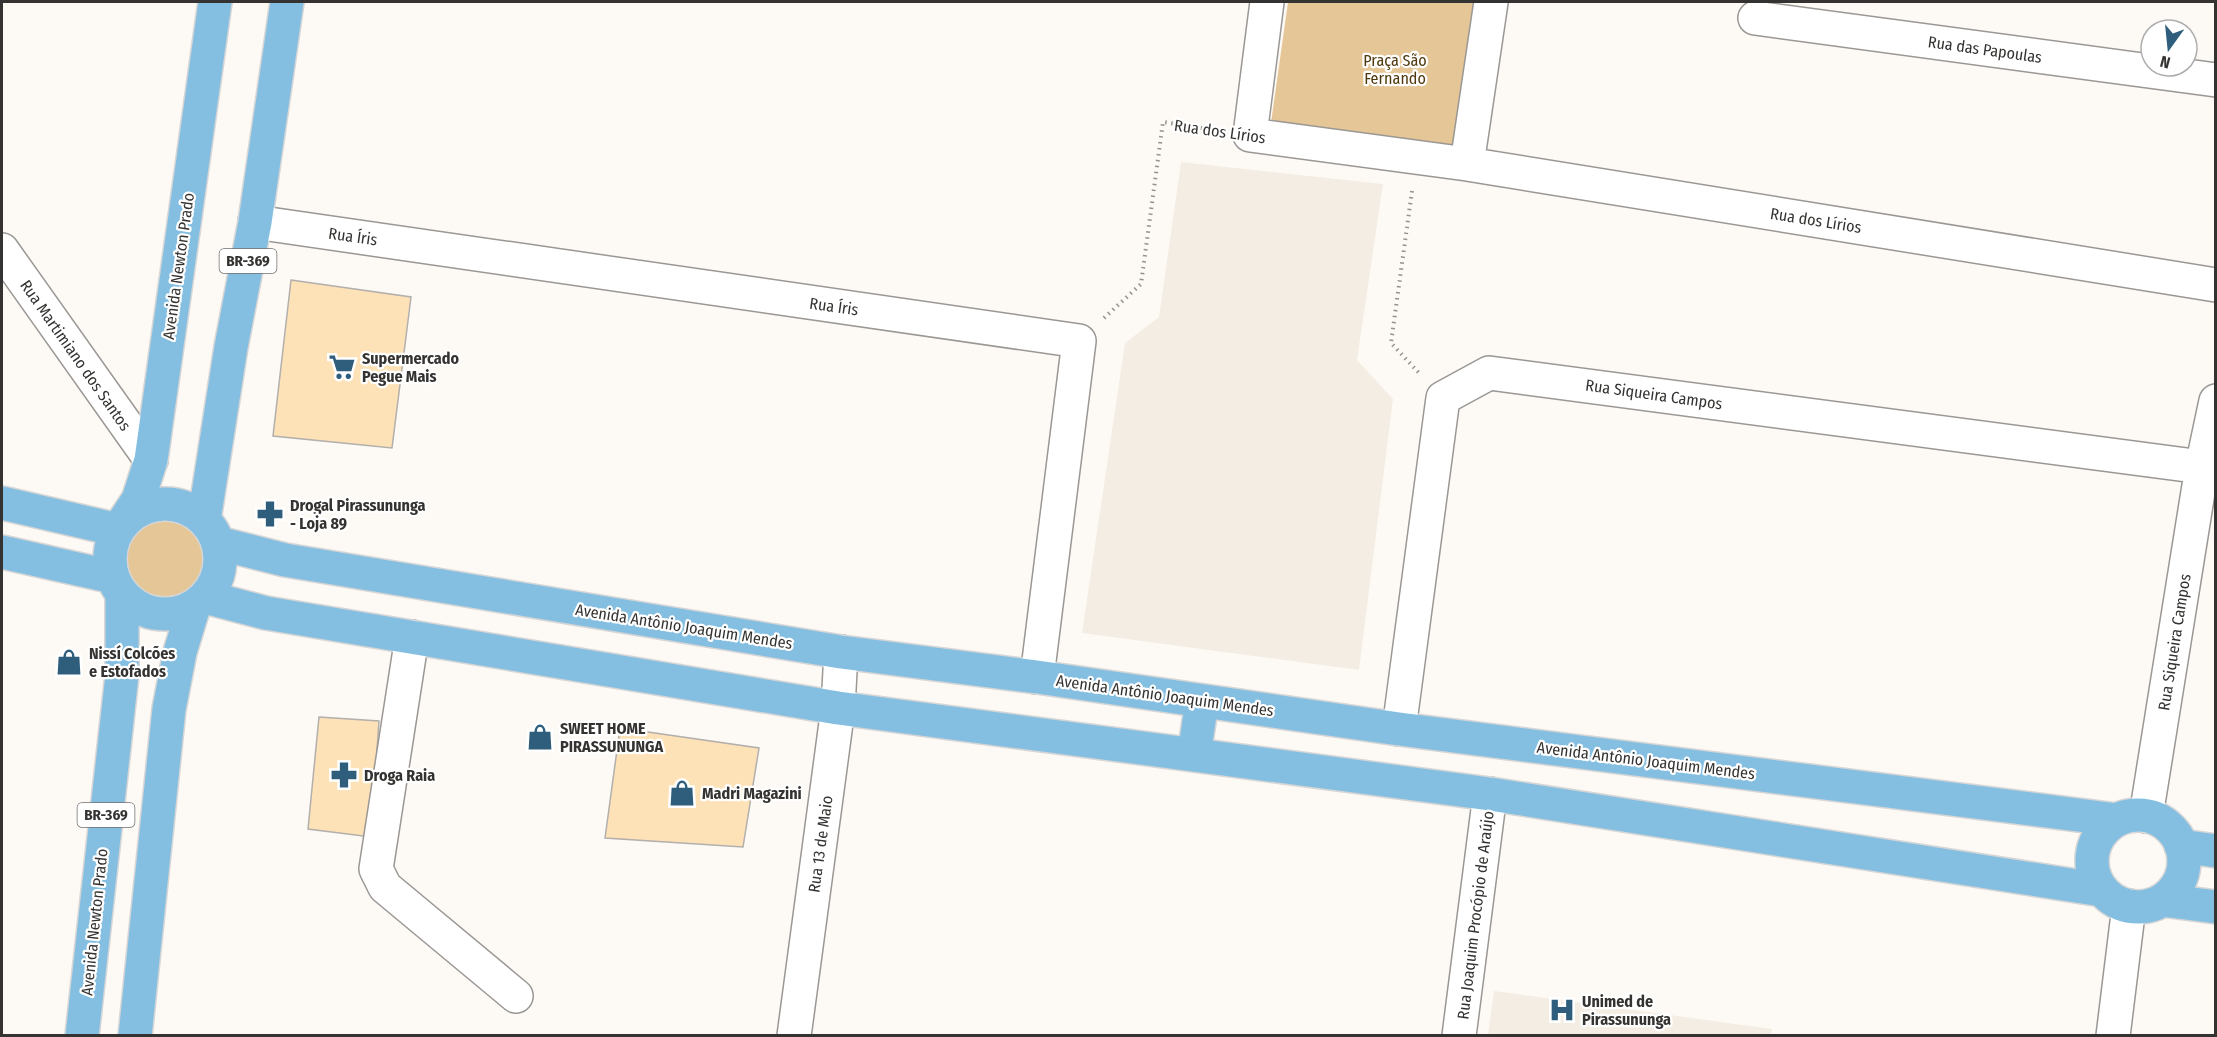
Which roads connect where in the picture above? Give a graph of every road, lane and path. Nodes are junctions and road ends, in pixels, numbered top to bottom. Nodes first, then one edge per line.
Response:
1 (215, 2) edge
2 (287, 2) edge
3 (1267, 2) edge
4 (1491, 2) edge
5 (1755, 18) dead end
6 (2216, 80) edge
7 (1250, 135) junction
8 (1416, 157) junction
9 (1467, 164) junction
10 (255, 222) junction
11 (2, 250) edge
12 (2216, 285) edge
13 (1079, 341) junction
14 (1443, 398) junction
15 (2216, 401) edge
16 (151, 460) junction
17 (2202, 467) junction
18 (2, 503) edge
19 (120, 527) junction
20 (211, 531) junction
21 (2, 552) edge
22 (117, 586) junction
23 (199, 602) junction
24 (412, 637) junction
25 (842, 652) junction
26 (1036, 677) junction
27 (1202, 701) junction
28 (838, 708) junction
29 (1399, 729) junction
30 (1194, 754) junction
31 (1490, 794) junction
32 (2131, 818) junction
33 (2181, 846) junction
34 (2216, 850) edge
35 (2102, 890) junction
36 (2162, 900) junction
37 (2129, 906) junction
38 (2216, 907) edge
39 (516, 996) dead end
40 (82, 1035) edge
41 (135, 1035) edge
42 (794, 1035) edge
43 (1459, 1035) edge
44 (2113, 1035) edge

1 - 16 main road, Avenida Newton Prado
2 - 10 main road, BR-369
3 - 7 street
4 - 9 street
5 - 6 street, Rua das Papoulas
7 - 8 street, Rua dos Lírios
7 - 13 path, Rua dos Lírios
8 - 9 street, Rua dos Lírios
8 - 14 path
9 - 12 street, Rua dos Lírios
10 - 13 street, Rua Íris
10 - 20 main road, BR-369
11 - 16 street, Rua Martimiano dos Santos
13 - 26 street
14 - 17 street, Rua Siqueira Campos
14 - 29 street
15 - 17 street, Rua Siqueira Campos
16 - 19 main road, Avenida Newton Prado / BR-369
17 - 32 street, Rua Siqueira Campos
18 - 19 main road
19 - 20 main road
19 - 22 main road, BR-369
20 - 23 main road, BR-369
20 - 25 main road, Avenida Antônio Joaquim Mendes
21 - 22 main road
22 - 23 main road
22 - 40 main road, Avenida Newton Prado / BR-369
23 - 24 main road
23 - 41 main road, BR-369
24 - 28 main road
24 - 39 street
25 - 26 main road, Avenida Antônio Joaquim Mendes
25 - 28 street, Rua 13 de Maio
26 - 27 main road, Avenida Antônio Joaquim Mendes
27 - 29 main road, Avenida Antônio Joaquim Mendes
27 - 30 main road
28 - 30 main road
28 - 42 street, Rua 13 de Maio
29 - 32 main road, Avenida Antônio Joaquim Mendes
30 - 31 main road
31 - 35 main road
31 - 43 street, Rua Joaquim Procópio de Araújo
32 - 33 main road
32 - 35 main road
33 - 34 main road
33 - 36 main road
35 - 37 main road
36 - 37 main road
36 - 38 main road
37 - 44 street

